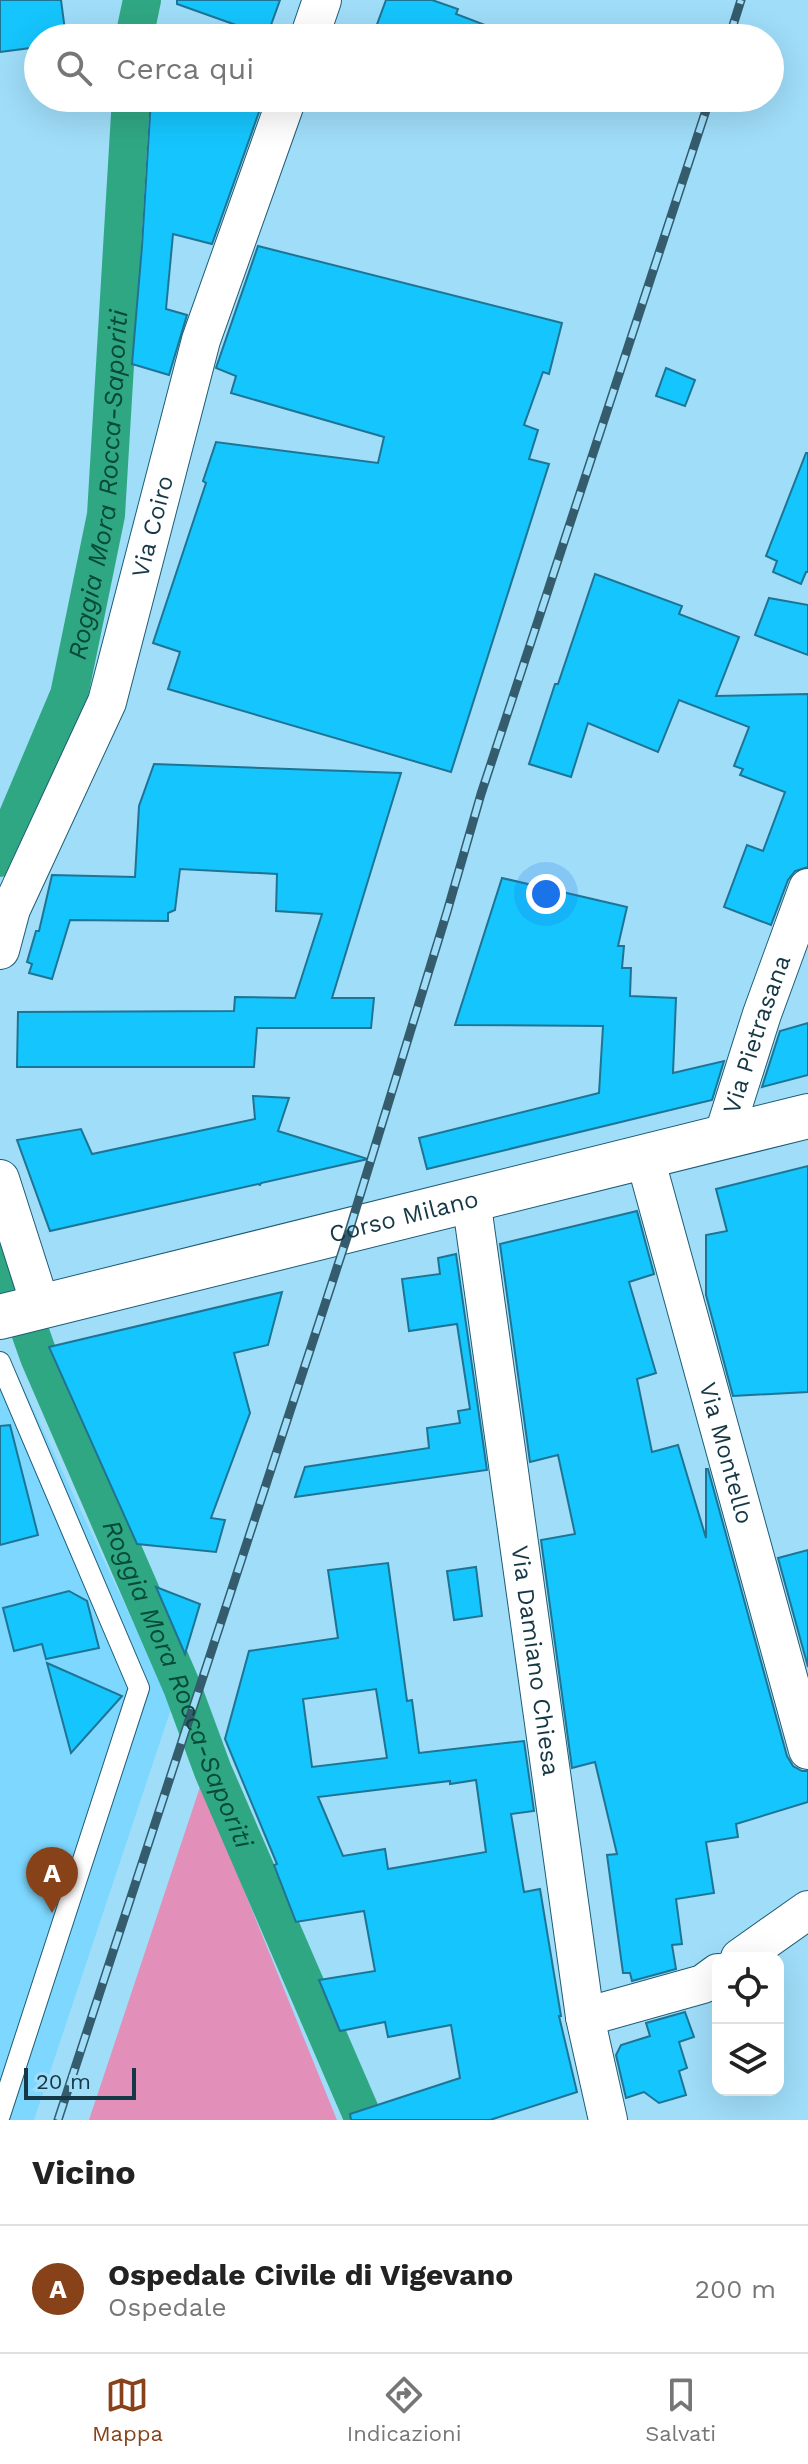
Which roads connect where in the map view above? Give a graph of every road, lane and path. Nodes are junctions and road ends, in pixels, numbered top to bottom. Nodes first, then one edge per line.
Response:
1 (322, 0) edge
2 (314, 24) edge
3 (282, 112) edge
4 (808, 888) edge
5 (0, 950) edge
6 (808, 1116) edge
7 (723, 1137) junction
8 (645, 1158) junction
9 (0, 1179) edge
10 (471, 1199) junction
11 (26, 1310) edge
12 (0, 1362) edge
13 (808, 1750) edge
14 (808, 1910) edge
15 (748, 1952) edge
16 (712, 1977) edge
17 (585, 2017) junction
18 (0, 2115) edge
19 (608, 2120) edge

1 - 2 street
3 - 5 street, Via Coiro
4 - 7 street, Via Pietrasana
6 - 7 street, Corso Milano
7 - 8 street, Corso Milano
8 - 10 street, Corso Milano
8 - 13 street, Via Montello
9 - 11 street
10 - 11 street, Corso Milano
10 - 17 street, Via Damiano Chiesa
12 - 18 lane
14 - 15 street
16 - 17 street
17 - 19 street, Via Damiano Chiesa

